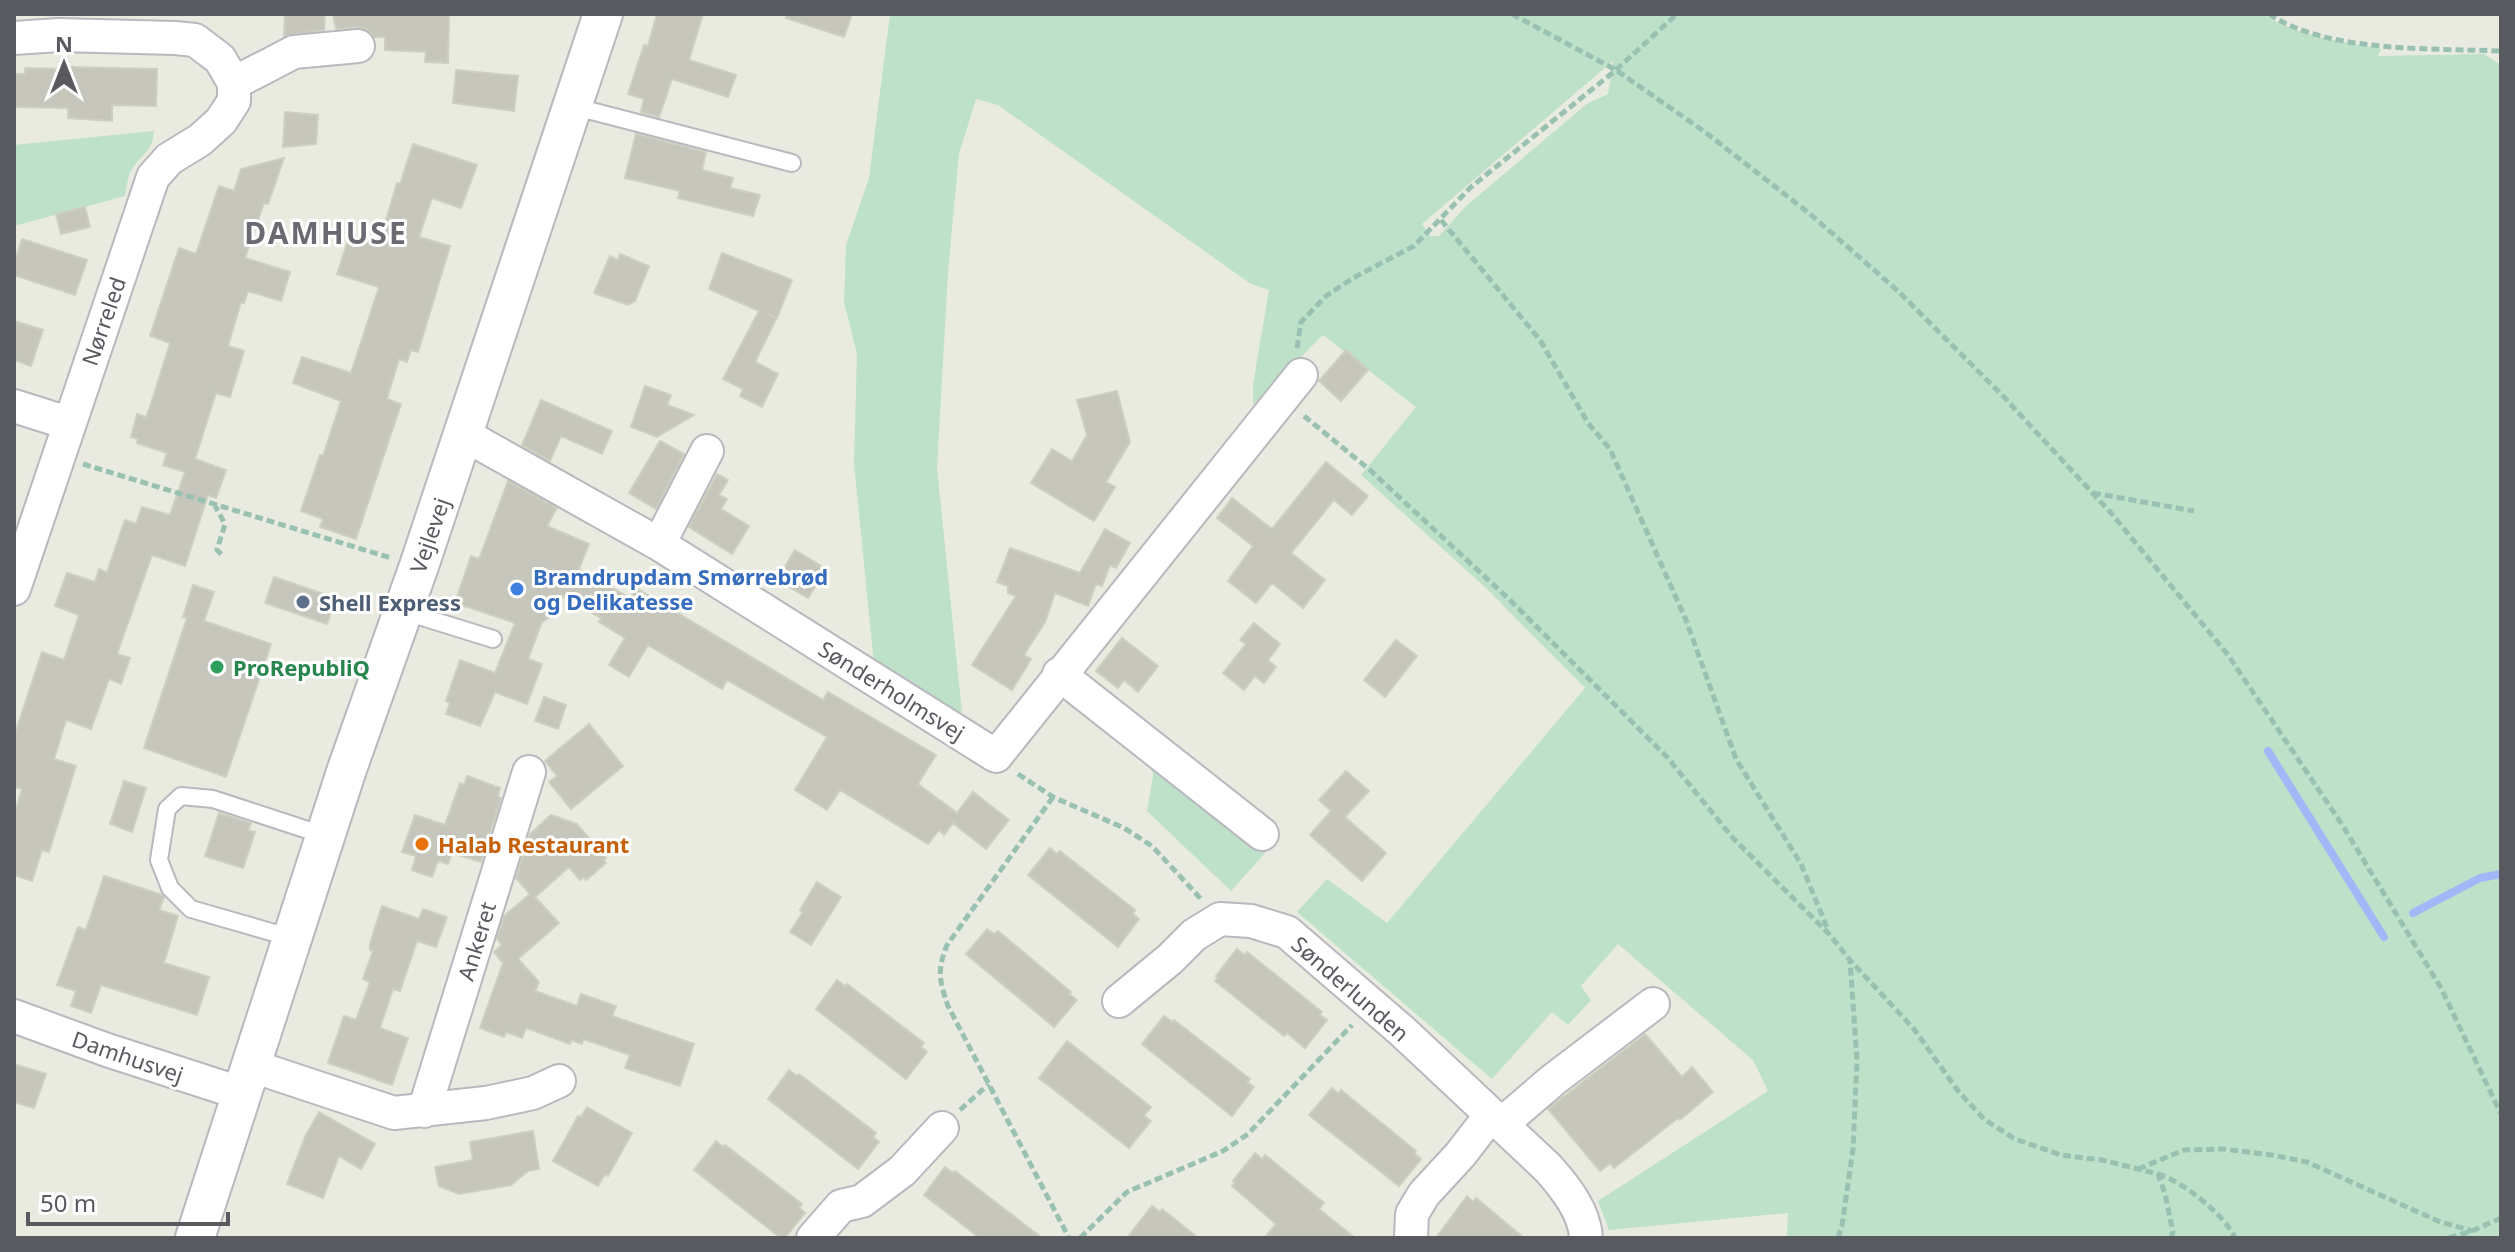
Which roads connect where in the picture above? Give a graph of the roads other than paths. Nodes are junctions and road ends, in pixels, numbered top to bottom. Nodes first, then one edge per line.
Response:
1 (603, 14) edge
2 (14, 38) edge
3 (358, 46) dead end
4 (234, 83) junction
5 (572, 106) junction
6 (792, 163) dead end
7 (1292, 386) road end
8 (14, 406) edge
9 (68, 423) junction
10 (463, 434) junction
11 (707, 451) dead end
12 (659, 544) junction
13 (14, 589) edge
14 (403, 611) junction
15 (493, 639) dead end
16 (1059, 674) junction
17 (529, 772) dead end
18 (1262, 834) dead end
19 (326, 836) junction
20 (293, 939) junction
21 (1119, 1001) dead end
22 (1653, 1004) dead end
23 (14, 1016) edge
24 (248, 1080) junction
25 (559, 1081) dead end
26 (424, 1111) junction
27 (1497, 1119) junction
28 (942, 1128) road end
29 (195, 1238) edge
30 (813, 1238) edge
31 (1411, 1238) edge
32 (1586, 1238) edge

1 - 5 street, Vejlevej
2 - 4 street
3 - 4 street
4 - 9 street, Nørreled
5 - 6 lane
5 - 10 street, Vejlevej
7 - 16 street
8 - 9 street
9 - 13 street, Nørreled
10 - 12 street, Sønderholmsvej
10 - 14 street, Vejlevej
11 - 12 street
12 - 16 street, Sønderholmsvej
14 - 15 lane
14 - 19 street, Vejlevej
16 - 18 street
17 - 26 street, Ankeret
19 - 20 street, Vejlevej
19 - 20 lane
20 - 24 street, Vejlevej
21 - 27 street, Sønderlunden
22 - 27 street
23 - 24 street, Damhusvej
24 - 26 street
24 - 29 street, Vejlevej
25 - 26 street
27 - 31 street
27 - 32 street, Sønderlunden
28 - 30 street

